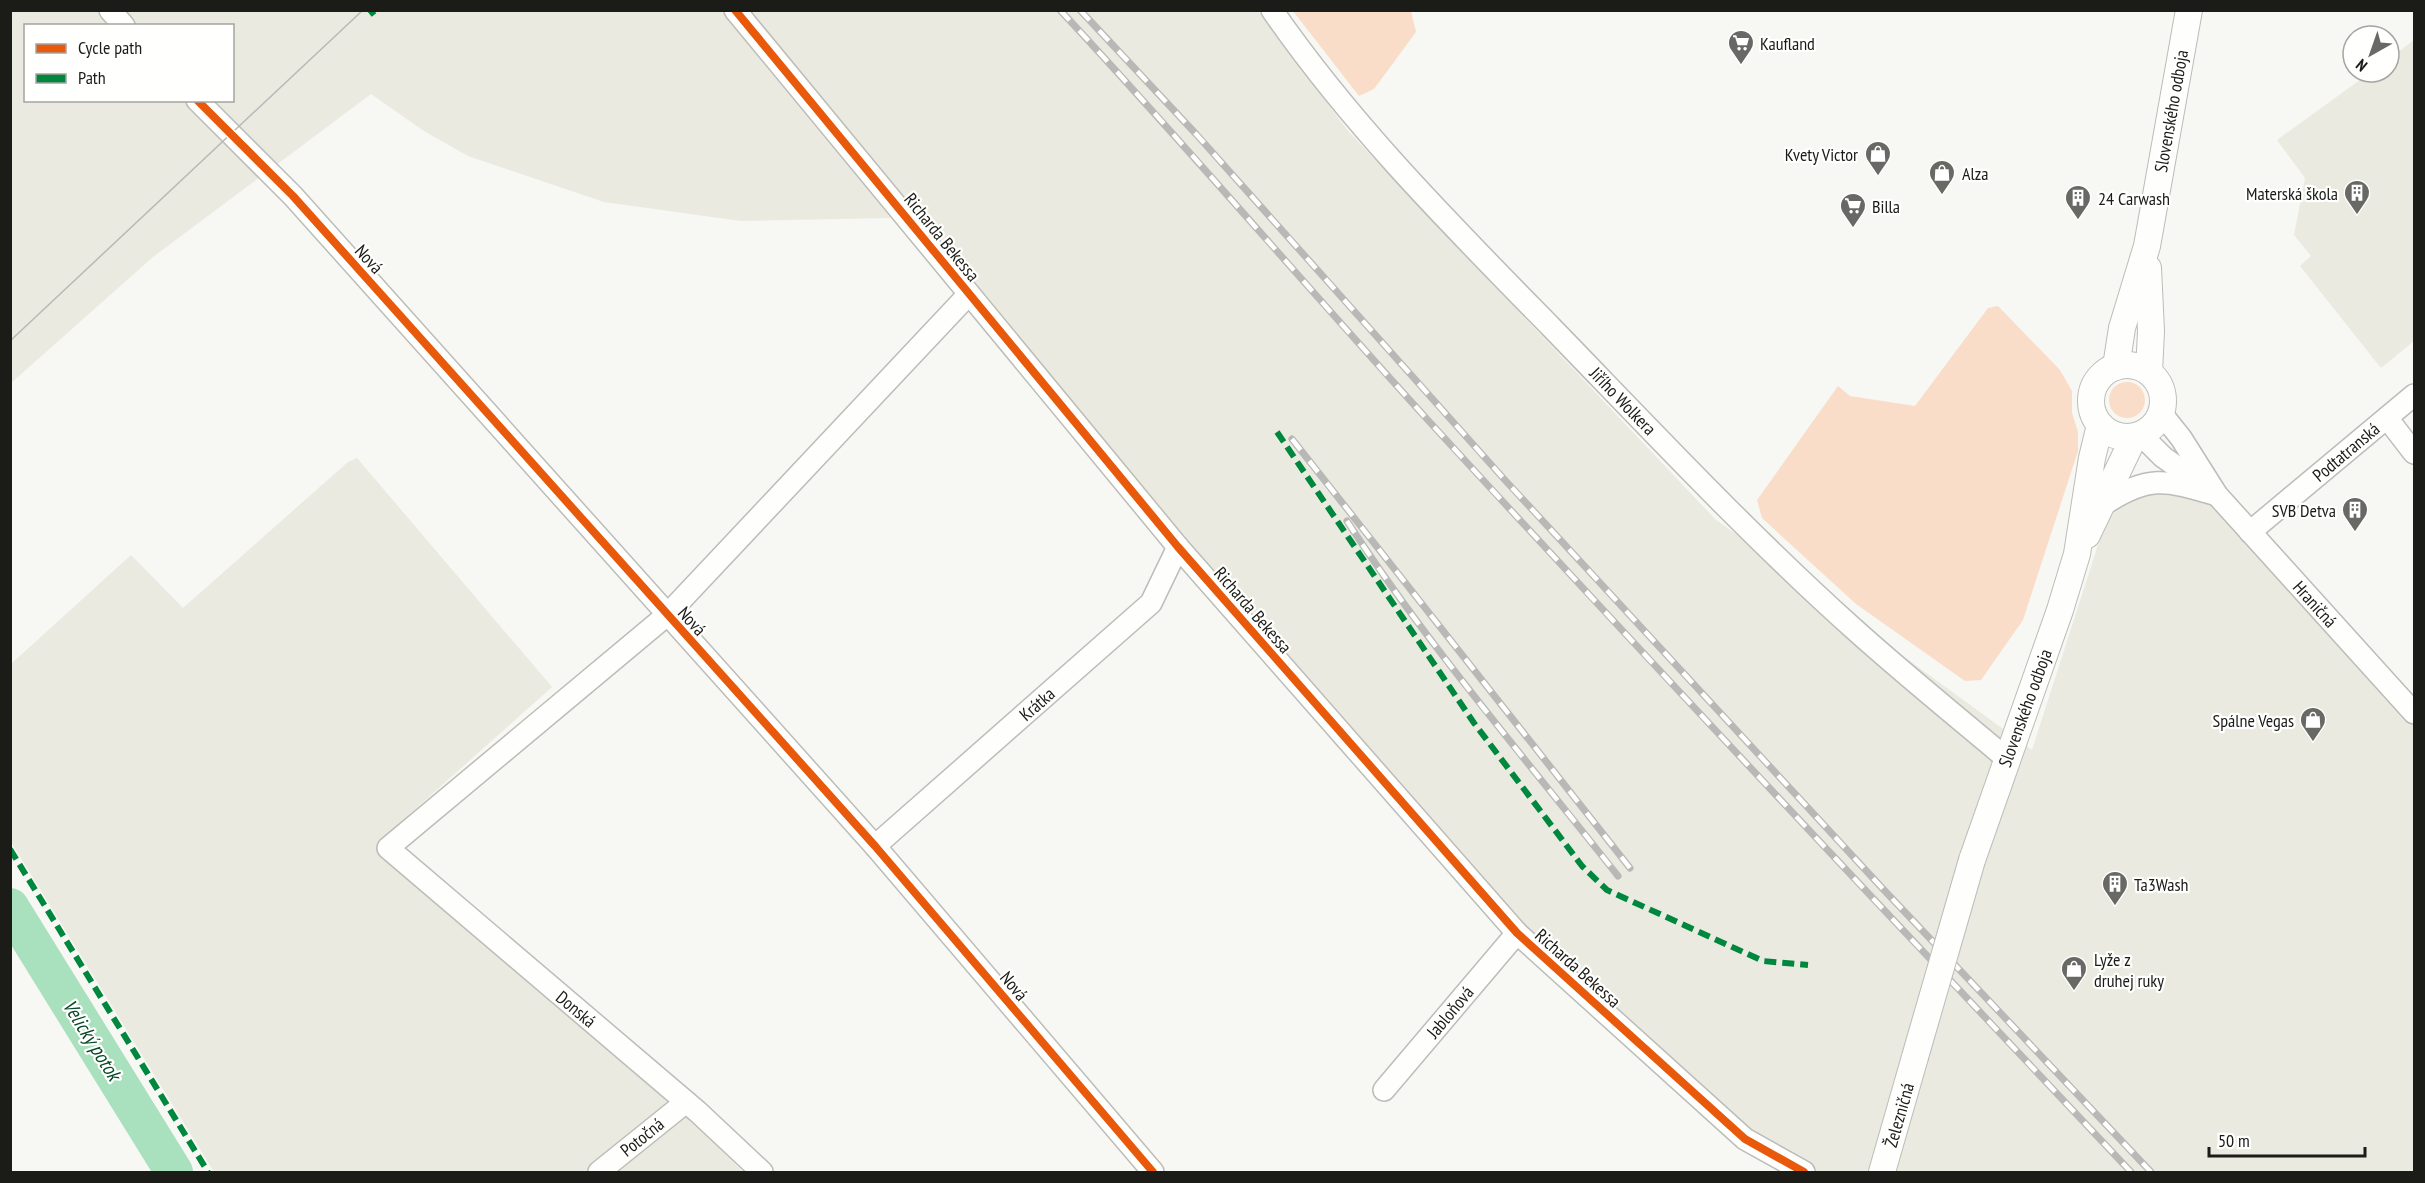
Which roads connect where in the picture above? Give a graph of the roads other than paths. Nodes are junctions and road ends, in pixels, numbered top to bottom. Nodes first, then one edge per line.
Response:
1 (110, 10) edge
2 (735, 10) edge
3 (1272, 10) edge
4 (2189, 10) edge
5 (122, 24) edge
6 (199, 102) edge
7 (2147, 246) junction
8 (969, 294) junction
9 (2116, 367) junction
10 (2149, 372) junction
11 (2415, 395) edge
12 (2161, 413) junction
13 (2386, 418) junction
14 (2100, 425) junction
15 (2137, 436) junction
16 (2415, 453) edge
17 (2217, 495) junction
18 (2103, 505) junction
19 (2250, 532) junction
20 (1178, 547) junction
21 (2077, 554) junction
22 (667, 615) junction
23 (2415, 713) edge
24 (2007, 759) junction
25 (875, 846) junction
26 (1517, 933) junction
27 (1915, 1058) joint
28 (1384, 1090) dead end
29 (686, 1102) junction
30 (599, 1173) edge
31 (762, 1173) edge
32 (1153, 1173) edge
33 (1804, 1173) edge
34 (1882, 1173) edge

1 - 5 street
2 - 8 street, Richarda Bekessa
3 - 24 street, Jiřího Wolkera
4 - 7 street, Slovenského odboja
6 - 22 street, Nová
7 - 9 street, Slovenského odboja
7 - 10 street, Slovenského odboja
8 - 20 street, Richarda Bekessa
8 - 22 street
9 - 10 street
9 - 14 street
10 - 12 street
11 - 13 street, Podtatranská
12 - 15 street
12 - 17 street, Hraničná
13 - 16 street, Podtatranská
13 - 19 street, Podtatranská
14 - 15 street
14 - 21 street, Slovenského odboja
15 - 17 street, Hraničná
15 - 18 street, Slovenského odboja
17 - 18 street
17 - 19 street, Hraničná
18 - 21 street, Slovenského odboja
19 - 23 street, Hraničná
20 - 25 street, Krátka
20 - 26 street, Richarda Bekessa
21 - 24 street, Slovenského odboja
22 - 25 street, Nová
22 - 29 street, Donská
24 - 27 street, Slovenského odboja, bridge
25 - 32 street, Nová
26 - 28 street, Jabloňová
26 - 33 street, Richarda Bekessa
27 - 34 street, Železničná
29 - 30 street, Potočná
29 - 31 street, Donská

